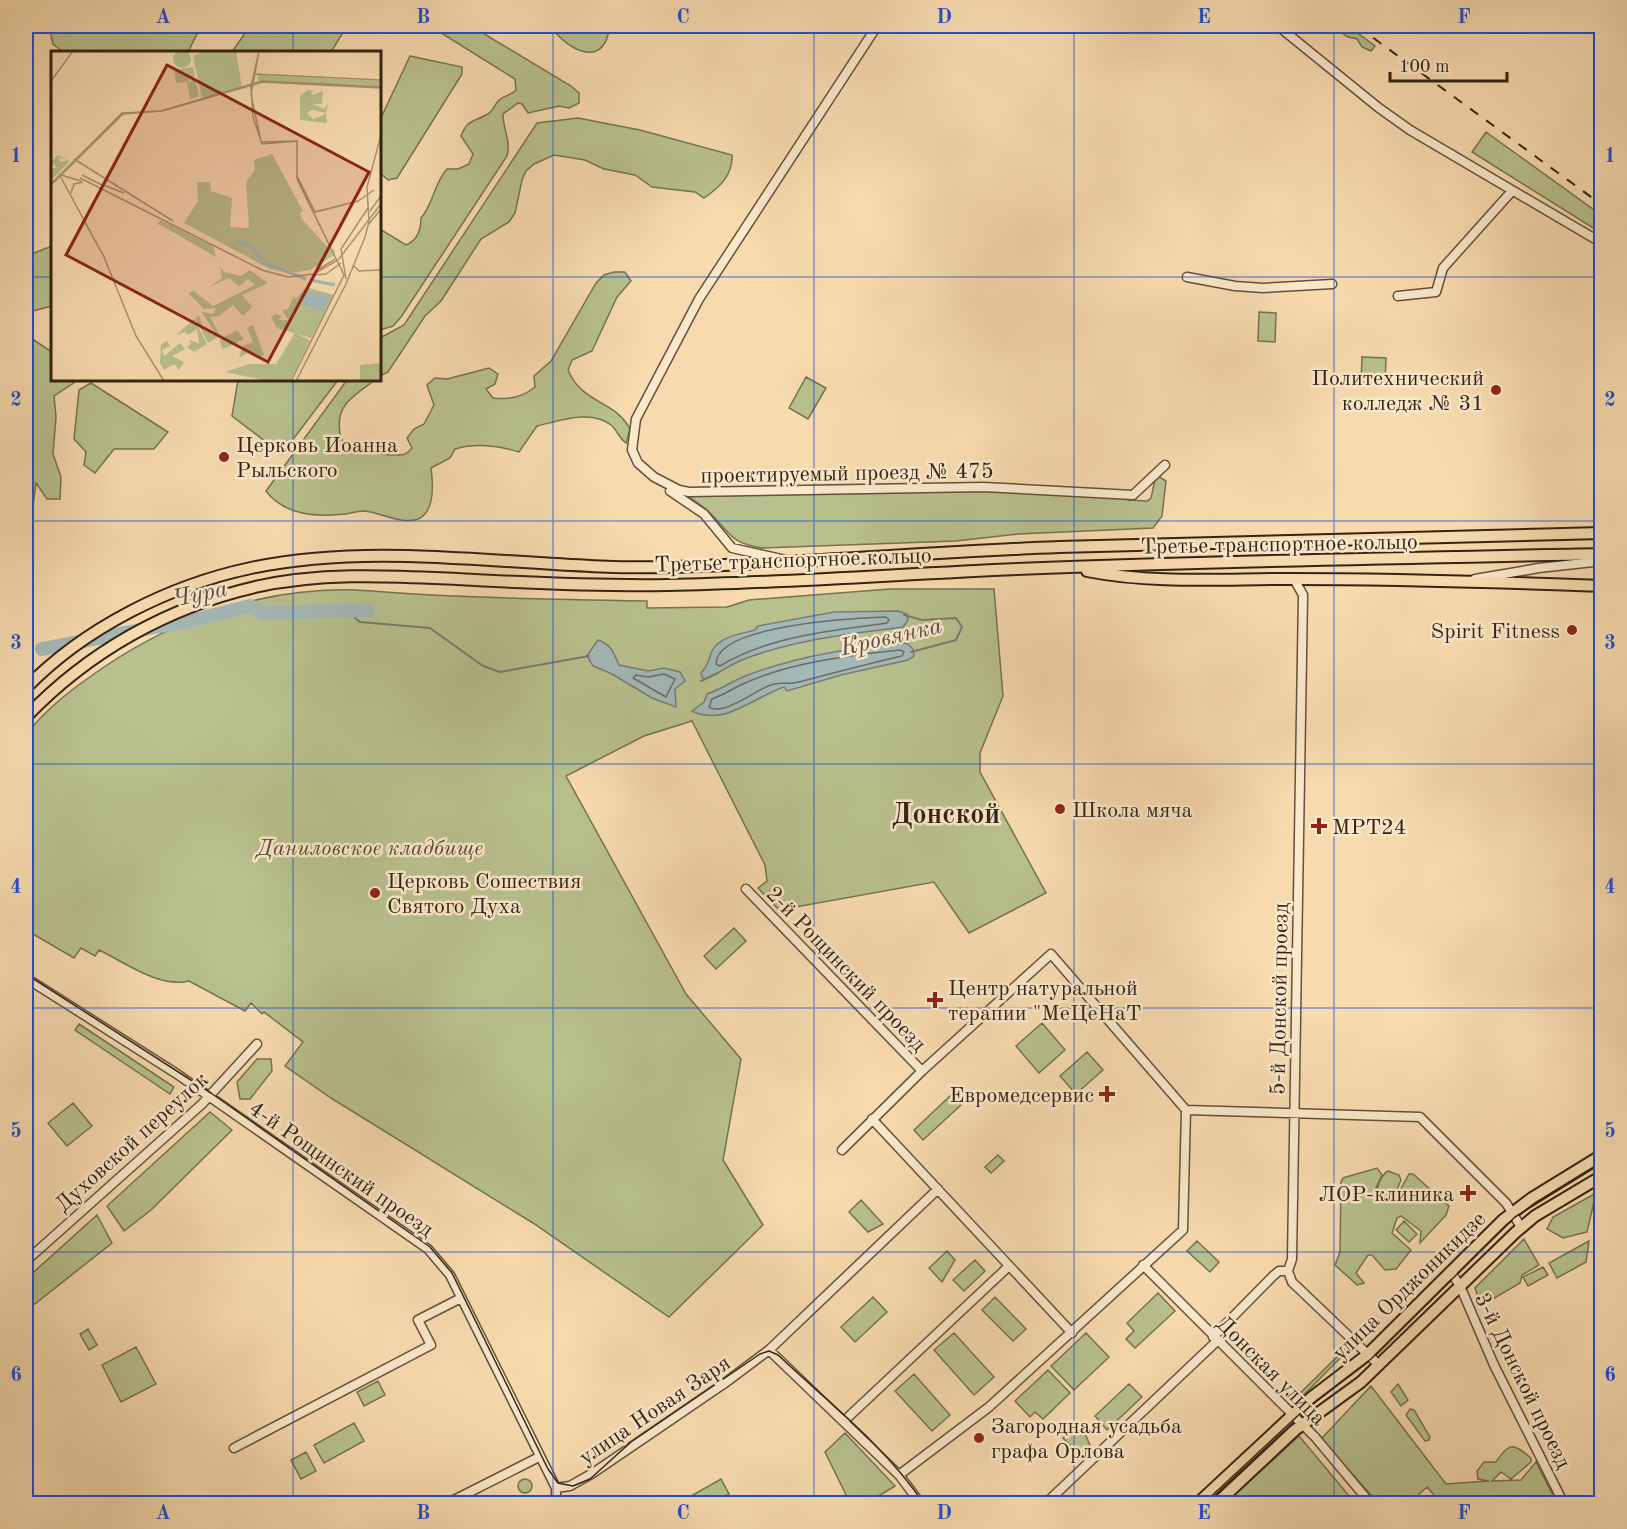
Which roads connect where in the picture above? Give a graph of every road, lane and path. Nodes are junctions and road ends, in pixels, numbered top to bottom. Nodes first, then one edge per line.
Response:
1 (877, 26) edge
2 (1278, 26) edge
3 (1512, 191) junction
4 (1602, 243) edge
5 (1187, 277) dead end
6 (1332, 284) dead end
7 (1398, 297) dead end
8 (1165, 465) dead end
9 (654, 477) junction
10 (1602, 528) edge
11 (1602, 533) edge
12 (1572, 534) junction
13 (1602, 554) edge
14 (1602, 561) edge
15 (795, 562) junction
16 (1066, 567) junction
17 (1294, 579) junction
18 (1472, 579) junction
19 (1314, 580) junction
20 (1602, 586) edge
21 (1303, 595) junction
22 (31, 681) edge
23 (26, 717) edge
24 (746, 890) dead end
25 (26, 978) edge
26 (257, 1044) dead end
27 (922, 1071) junction
28 (210, 1097) junction
29 (1186, 1110) junction
30 (1294, 1114) junction
31 (872, 1119) junction
32 (842, 1150) dead end
33 (1602, 1155) edge
34 (1602, 1176) edge
35 (938, 1189) junction
36 (1512, 1212) junction
37 (1521, 1227) junction
38 (26, 1261) edge
39 (1143, 1265) junction
40 (1009, 1266) junction
41 (1288, 1271) junction
42 (1451, 1272) junction
43 (1460, 1286) junction
44 (461, 1298) junction
45 (1072, 1333) junction
46 (1215, 1339) junction
47 (769, 1350) junction
48 (1367, 1355) junction
49 (1378, 1365) junction
50 (1293, 1414) junction
51 (844, 1421) junction
52 (1303, 1424) junction
53 (234, 1448) dead end
54 (539, 1457) junction
55 (899, 1475) junction
56 (556, 1488) junction
57 (446, 1503) edge
58 (556, 1503) edge
59 (921, 1503) edge
60 (1045, 1503) edge
61 (1197, 1503) edge
62 (1216, 1503) edge
63 (1371, 1503) edge
64 (1564, 1503) edge

1 - 9 street, проектируемый проезд № 475
2 - 3 street
3 - 4 street
3 - 7 street
5 - 6 street
8 - 9 street, проектируемый проезд № 475
9 - 15 street
10 - 12 main road
11 - 12 main road, Третье транспортное кольцо
12 - 15 main road, Третье транспортное кольцо
13 - 16 main road, Третье транспортное кольцо
14 - 18 street
15 - 22 main road, Третье транспортное кольцо
16 - 17 main road
16 - 23 main road, Третье транспортное кольцо
17 - 19 main road
17 - 21 street
18 - 19 main road
18 - 20 main road
19 - 21 street
21 - 30 street, 5-й Донской проезд
24 - 27 street, 2-й Рощинский проезд
25 - 28 street, 4-й Рощинский проезд
26 - 28 street, Духовской переулок
27 - 29 street
27 - 31 street
28 - 38 street, Духовской переулок
28 - 44 street, 4-й Рощинский проезд
29 - 30 street
29 - 39 street
30 - 36 street
30 - 41 street, 5-й Донской проезд
31 - 32 street
31 - 35 street
33 - 36 main road, улица Орджоникидзе
34 - 37 main road, улица Орджоникидзе
35 - 40 street
35 - 47 street, улица Новая Заря
36 - 37 street
36 - 42 main road, улица Орджоникидзе
37 - 43 main road, улица Орджоникидзе
39 - 45 street
39 - 46 street, Донская улица
40 - 45 street
40 - 51 street
41 - 46 street
41 - 48 street
42 - 43 street, 3-й Донской проезд
42 - 48 main road, улица Орджоникидзе
43 - 49 main road, улица Орджоникидзе
43 - 64 street, 3-й Донской проезд
44 - 53 street
44 - 54 street, 4-й Рощинский проезд
45 - 55 street
46 - 50 street, Донская улица
46 - 60 street
47 - 51 street
47 - 56 street, улица Новая Заря
48 - 49 street
48 - 50 main road, улица Орджоникидзе
49 - 52 main road, улица Орджоникидзе
50 - 52 street, Донская улица
50 - 61 main road, улица Орджоникидзе
51 - 55 street
52 - 62 main road, улица Орджоникидзе
52 - 63 street, Донская улица
54 - 56 street, 4-й Рощинский проезд
54 - 57 street
55 - 59 street
56 - 58 street, 4-й Рощинский проезд

